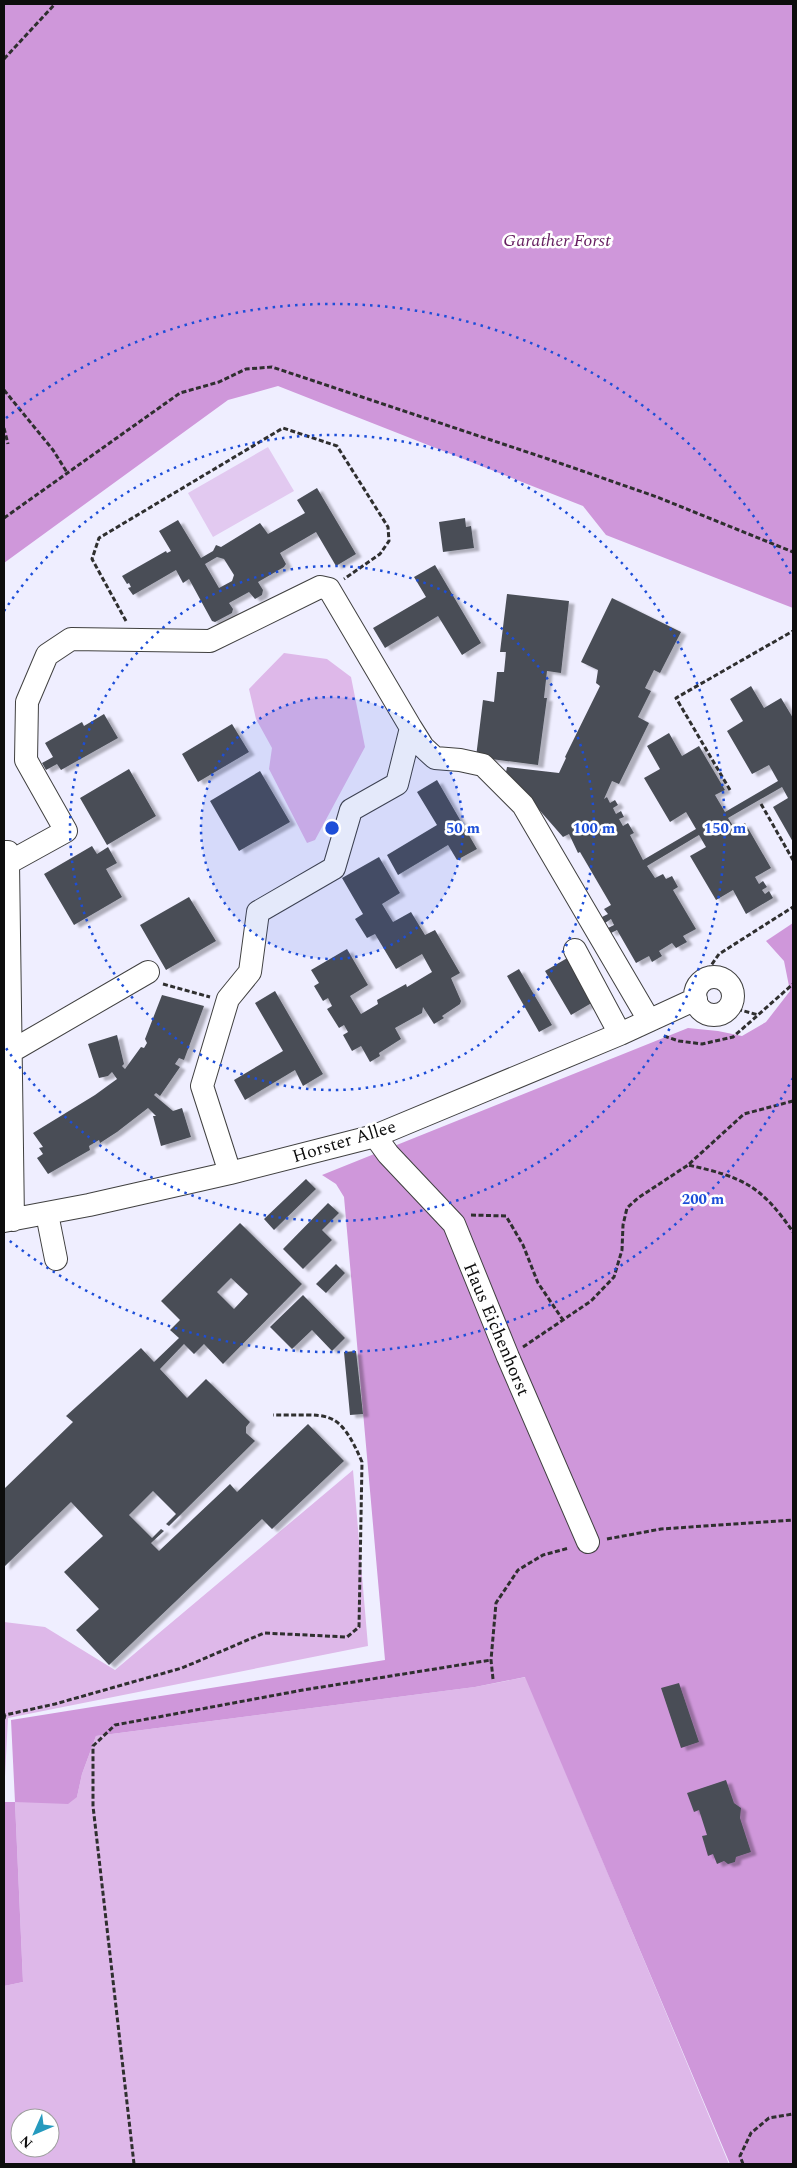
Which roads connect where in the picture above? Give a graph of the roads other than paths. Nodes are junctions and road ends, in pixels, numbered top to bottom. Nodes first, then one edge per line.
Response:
1 (411, 728) junction
2 (6, 858) edge
3 (575, 950) dead end
4 (143, 974) road end
5 (696, 999) junction
6 (649, 1020) junction
7 (620, 1034) junction
8 (7, 1052) edge
9 (375, 1136) junction
10 (230, 1174) junction
11 (46, 1214) junction
12 (8, 1221) edge
13 (56, 1259) dead end
14 (588, 1542) road end

1 - 2 street
1 - 6 street
1 - 10 street
2 - 8 street
3 - 7 street
4 - 8 street
5 - 5 street
5 - 6 street, Horster Allee
6 - 7 street, Horster Allee
7 - 9 street, Horster Allee
8 - 12 street
9 - 10 street, Horster Allee
9 - 14 street, Haus Eichenhorst
10 - 11 street, Horster Allee
11 - 12 street, Horster Allee
11 - 13 street

